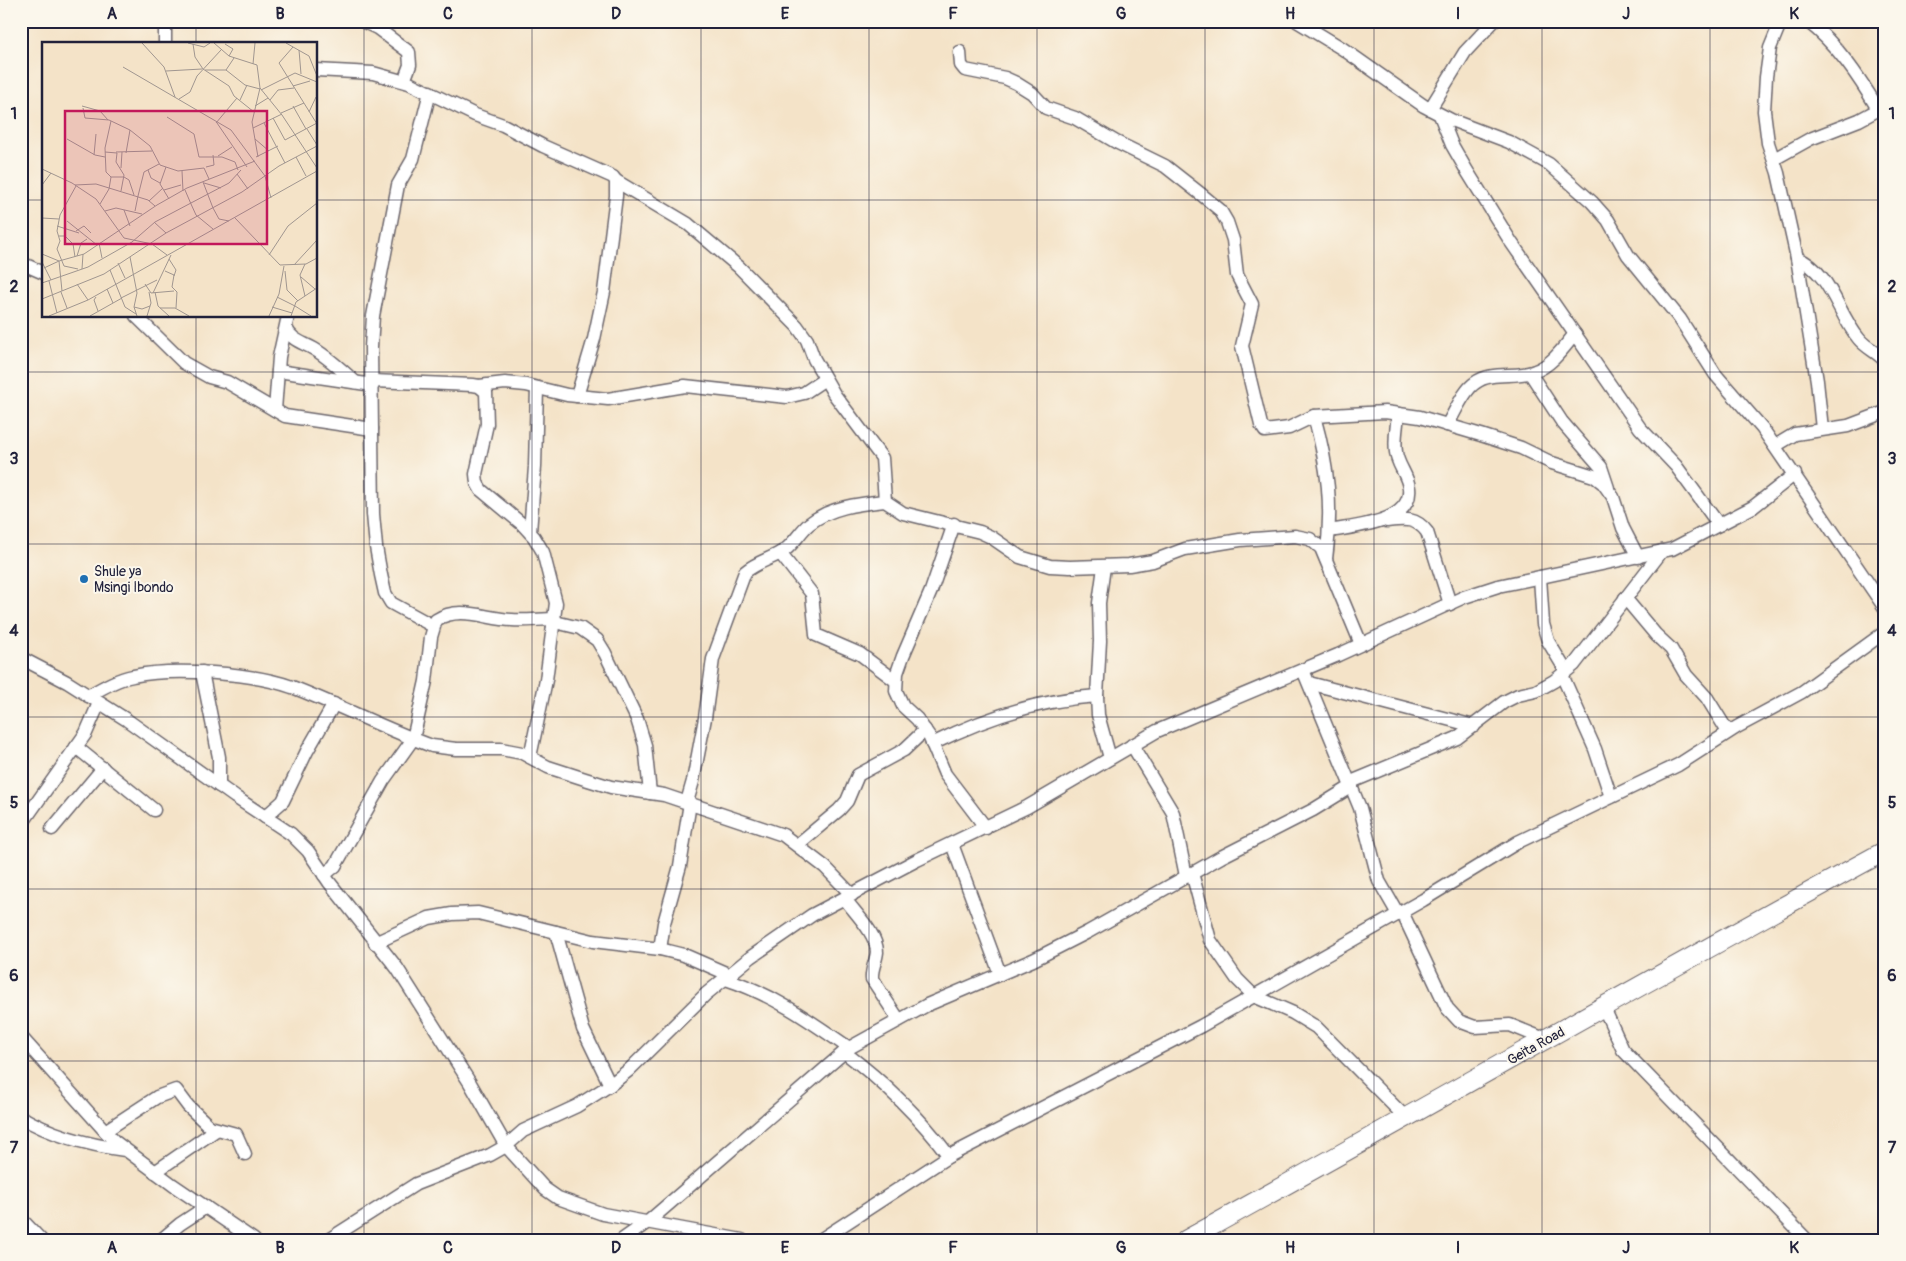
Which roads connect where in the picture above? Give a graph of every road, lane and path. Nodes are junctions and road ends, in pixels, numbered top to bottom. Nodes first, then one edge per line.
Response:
1 (165, 21) edge
2 (362, 21) edge
3 (1297, 21) edge
4 (1494, 21) edge
5 (1781, 21) edge
6 (1806, 21) edge
7 (165, 42) edge
8 (960, 52) dead end
9 (318, 70) edge
10 (404, 81) junction
11 (430, 92) junction
12 (1882, 109) edge
13 (1435, 112) junction
14 (1774, 159) junction
15 (616, 181) junction
16 (1797, 258) junction
17 (21, 263) edge
18 (42, 272) edge
19 (138, 318) edge
20 (287, 322) edge
21 (1575, 334) junction
22 (1885, 361) edge
23 (278, 371) junction
24 (1530, 372) junction
25 (825, 379) junction
26 (355, 382) junction
27 (373, 383) junction
28 (480, 386) junction
29 (537, 388) junction
30 (577, 396) junction
31 (275, 410) junction
32 (1885, 412) edge
33 (1398, 414) junction
34 (1314, 416) junction
35 (1448, 425) junction
36 (372, 429) junction
37 (1822, 429) junction
38 (1775, 446) junction
39 (1795, 474) junction
40 (1609, 491) junction
41 (884, 501) junction
42 (1382, 521) junction
43 (954, 524) junction
44 (1719, 525) junction
45 (1330, 531) junction
46 (530, 532) junction
47 (1662, 552) junction
48 (780, 553) junction
49 (1638, 557) junction
50 (1326, 562) junction
51 (1104, 567) junction
52 (1540, 576) junction
53 (1625, 598) junction
54 (1450, 604) junction
55 (1885, 608) edge
56 (555, 621) junction
57 (433, 626) junction
58 (1885, 632) edge
59 (1361, 644) junction
60 (21, 658) edge
61 (1303, 670) junction
62 (202, 672) junction
63 (1564, 673) junction
64 (896, 681) junction
65 (1309, 683) junction
66 (88, 696) junction
67 (1096, 696) junction
68 (99, 703) junction
69 (334, 704) junction
70 (1474, 726) junction
71 (924, 730) junction
72 (1728, 732) junction
73 (413, 739) junction
74 (932, 744) junction
75 (1132, 745) junction
76 (76, 747) junction
77 (530, 758) junction
78 (1110, 758) junction
79 (104, 768) junction
80 (1352, 784) junction
81 (219, 786) junction
82 (650, 793) junction
83 (1611, 797) junction
84 (689, 803) junction
85 (154, 810) dead end
86 (265, 817) junction
87 (21, 825) edge
88 (986, 828) junction
89 (52, 829) dead end
90 (952, 844) junction
91 (797, 845) junction
92 (1885, 851) edge
93 (324, 875) junction
94 (1189, 875) junction
95 (849, 897) junction
96 (1400, 913) junction
97 (556, 932) junction
98 (375, 943) junction
99 (660, 948) junction
100 (1000, 974) junction
101 (728, 977) junction
102 (1254, 996) junction
103 (1604, 1008) junction
104 (900, 1020) junction
105 (21, 1037) edge
106 (1547, 1040) junction
107 (847, 1050) junction
108 (610, 1085) junction
109 (21, 1117) edge
110 (1406, 1118) junction
111 (216, 1130) junction
112 (105, 1131) junction
113 (506, 1146) junction
114 (125, 1150) junction
115 (245, 1154) dead end
116 (949, 1156) junction
117 (155, 1172) junction
118 (206, 1207) junction
119 (21, 1219) edge
120 (649, 1221) junction
121 (41, 1240) edge
122 (161, 1240) edge
123 (254, 1240) edge
124 (328, 1240) edge
125 (622, 1240) edge
126 (742, 1240) edge
127 (820, 1240) edge
128 (1186, 1240) edge
129 (1807, 1240) edge

1 - 7 street
2 - 10 street
3 - 13 street
4 - 13 street
5 - 14 street
6 - 12 street
8 - 34 street
9 - 10 street
10 - 11 street
11 - 15 street
11 - 27 street
12 - 14 street
13 - 21 street
13 - 38 street
14 - 16 street
15 - 25 street
15 - 30 street
16 - 22 street
16 - 37 street
17 - 18 street
19 - 31 street
20 - 23 street
20 - 26 street
21 - 24 street
21 - 44 street
23 - 26 street
23 - 31 street
24 - 35 street
24 - 40 street
25 - 30 street
25 - 41 street
26 - 27 street
27 - 28 street
27 - 36 street
28 - 29 street
28 - 46 street
29 - 30 street
29 - 46 street
31 - 36 street
32 - 37 street
33 - 34 street
33 - 35 street
33 - 42 street
34 - 45 street
35 - 40 street
36 - 57 street
37 - 38 street
38 - 39 street
39 - 44 street
39 - 55 street
40 - 49 street
41 - 43 street
41 - 48 street
42 - 45 street
42 - 54 street
43 - 51 street
43 - 64 street
44 - 47 street
45 - 50 street
46 - 56 street
47 - 49 street
47 - 53 street
48 - 64 street
48 - 84 street
49 - 52 street
50 - 51 street
50 - 59 street
51 - 67 street
52 - 54 street
52 - 63 street
53 - 63 street
53 - 72 street
54 - 59 street
56 - 57 street
56 - 77 street
56 - 82 street
57 - 73 street
58 - 72 street
59 - 61 street
60 - 66 street
61 - 65 street
61 - 75 street
62 - 66 street
62 - 69 street
62 - 81 street
63 - 70 street
63 - 83 street
64 - 71 street
65 - 70 street
65 - 80 street
66 - 68 street
67 - 74 street
67 - 78 street
68 - 76 street
68 - 81 street
69 - 73 street
69 - 86 street
70 - 80 street
71 - 74 street
71 - 91 street
72 - 83 street
73 - 77 street
73 - 93 street
74 - 88 street
75 - 78 street
75 - 94 street
76 - 79 street
76 - 87 street
77 - 82 street
78 - 88 street
79 - 85 street
79 - 89 street
80 - 94 street
80 - 96 street
81 - 86 street
82 - 84 street
83 - 96 street
84 - 91 street
84 - 99 street
86 - 93 street
88 - 90 street
90 - 95 street
90 - 100 street
91 - 95 street
92 - 103 highway, Geita Road
93 - 98 street
94 - 100 street
94 - 102 street
95 - 101 street
95 - 104 street
96 - 102 street
96 - 106 street
97 - 98 street
97 - 99 street
97 - 108 street
98 - 113 street
99 - 101 street
100 - 104 street
101 - 107 street
101 - 108 street
102 - 110 street
102 - 116 street
103 - 106 highway, Geita Road
103 - 129 street
104 - 107 street
105 - 112 street
106 - 110 highway, Geita Road
107 - 116 street
107 - 120 street
108 - 113 street
109 - 114 street
110 - 128 highway, Geita Road
111 - 112 street
111 - 115 street
111 - 117 street
112 - 114 street
113 - 120 street
113 - 124 street
114 - 117 street
116 - 127 street
117 - 118 street
118 - 122 street
118 - 123 street
119 - 121 street
120 - 125 street
120 - 126 street

